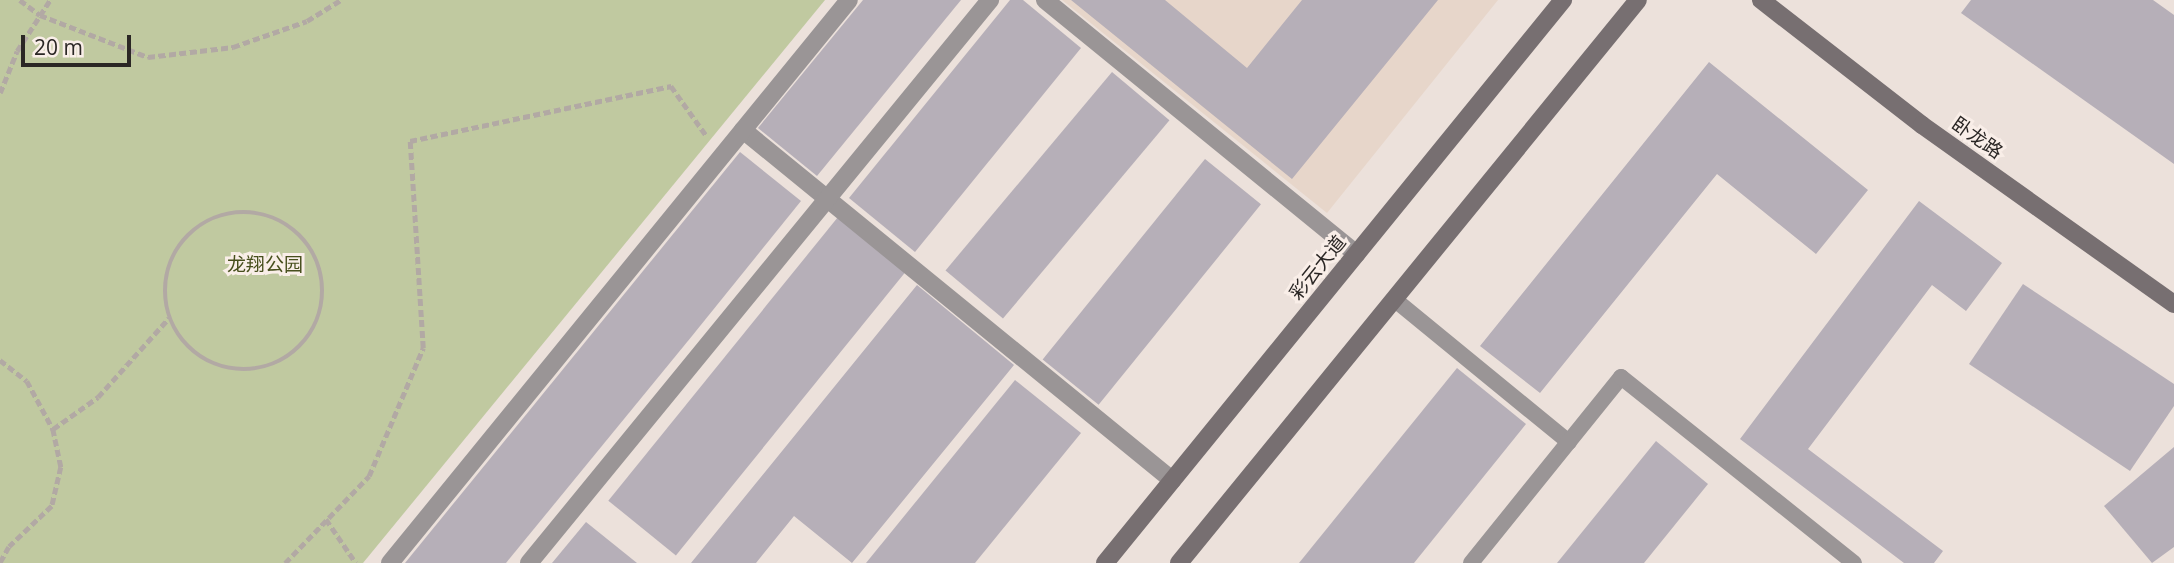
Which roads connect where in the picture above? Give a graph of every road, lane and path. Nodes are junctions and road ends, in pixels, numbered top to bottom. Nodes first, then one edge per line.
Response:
1 (20, 0) edge
2 (51, 0) edge
3 (341, 0) edge
4 (849, 0) edge
5 (990, 0) edge
6 (1045, 0) edge
7 (1563, 0) edge
8 (1638, 0) edge
9 (1761, 0) edge
10 (40, 15) junction
11 (0, 93) edge
12 (743, 130) junction
13 (722, 156) junction
14 (827, 199) junction
15 (1356, 254) junction
16 (1394, 299) junction
17 (2174, 304) edge
18 (169, 318) junction
19 (0, 360) edge
20 (53, 429) junction
21 (1569, 442) junction
22 (1172, 480) junction
23 (326, 519) junction
24 (1, 563) edge
25 (285, 563) edge
26 (356, 563) edge
27 (390, 563) edge
28 (529, 563) edge
29 (1105, 563) edge
30 (1179, 563) edge
31 (1471, 563) edge
32 (1854, 563) edge

1 - 10 path
2 - 10 path
3 - 10 path
4 - 12 street
5 - 14 street
6 - 15 street
7 - 15 main road, 彩云大道
8 - 16 main road
9 - 17 main road, 卧龙路
10 - 11 path
12 - 13 street
12 - 14 street
13 - 23 path
13 - 27 street
14 - 22 street
14 - 28 street
15 - 22 main road, 彩云大道
16 - 21 lane
16 - 30 main road
18 - 18 path
18 - 20 path
19 - 20 path
20 - 24 path
21 - 31 lane
21 - 32 lane
22 - 29 main road, 彩云大道
23 - 25 path
23 - 26 path

